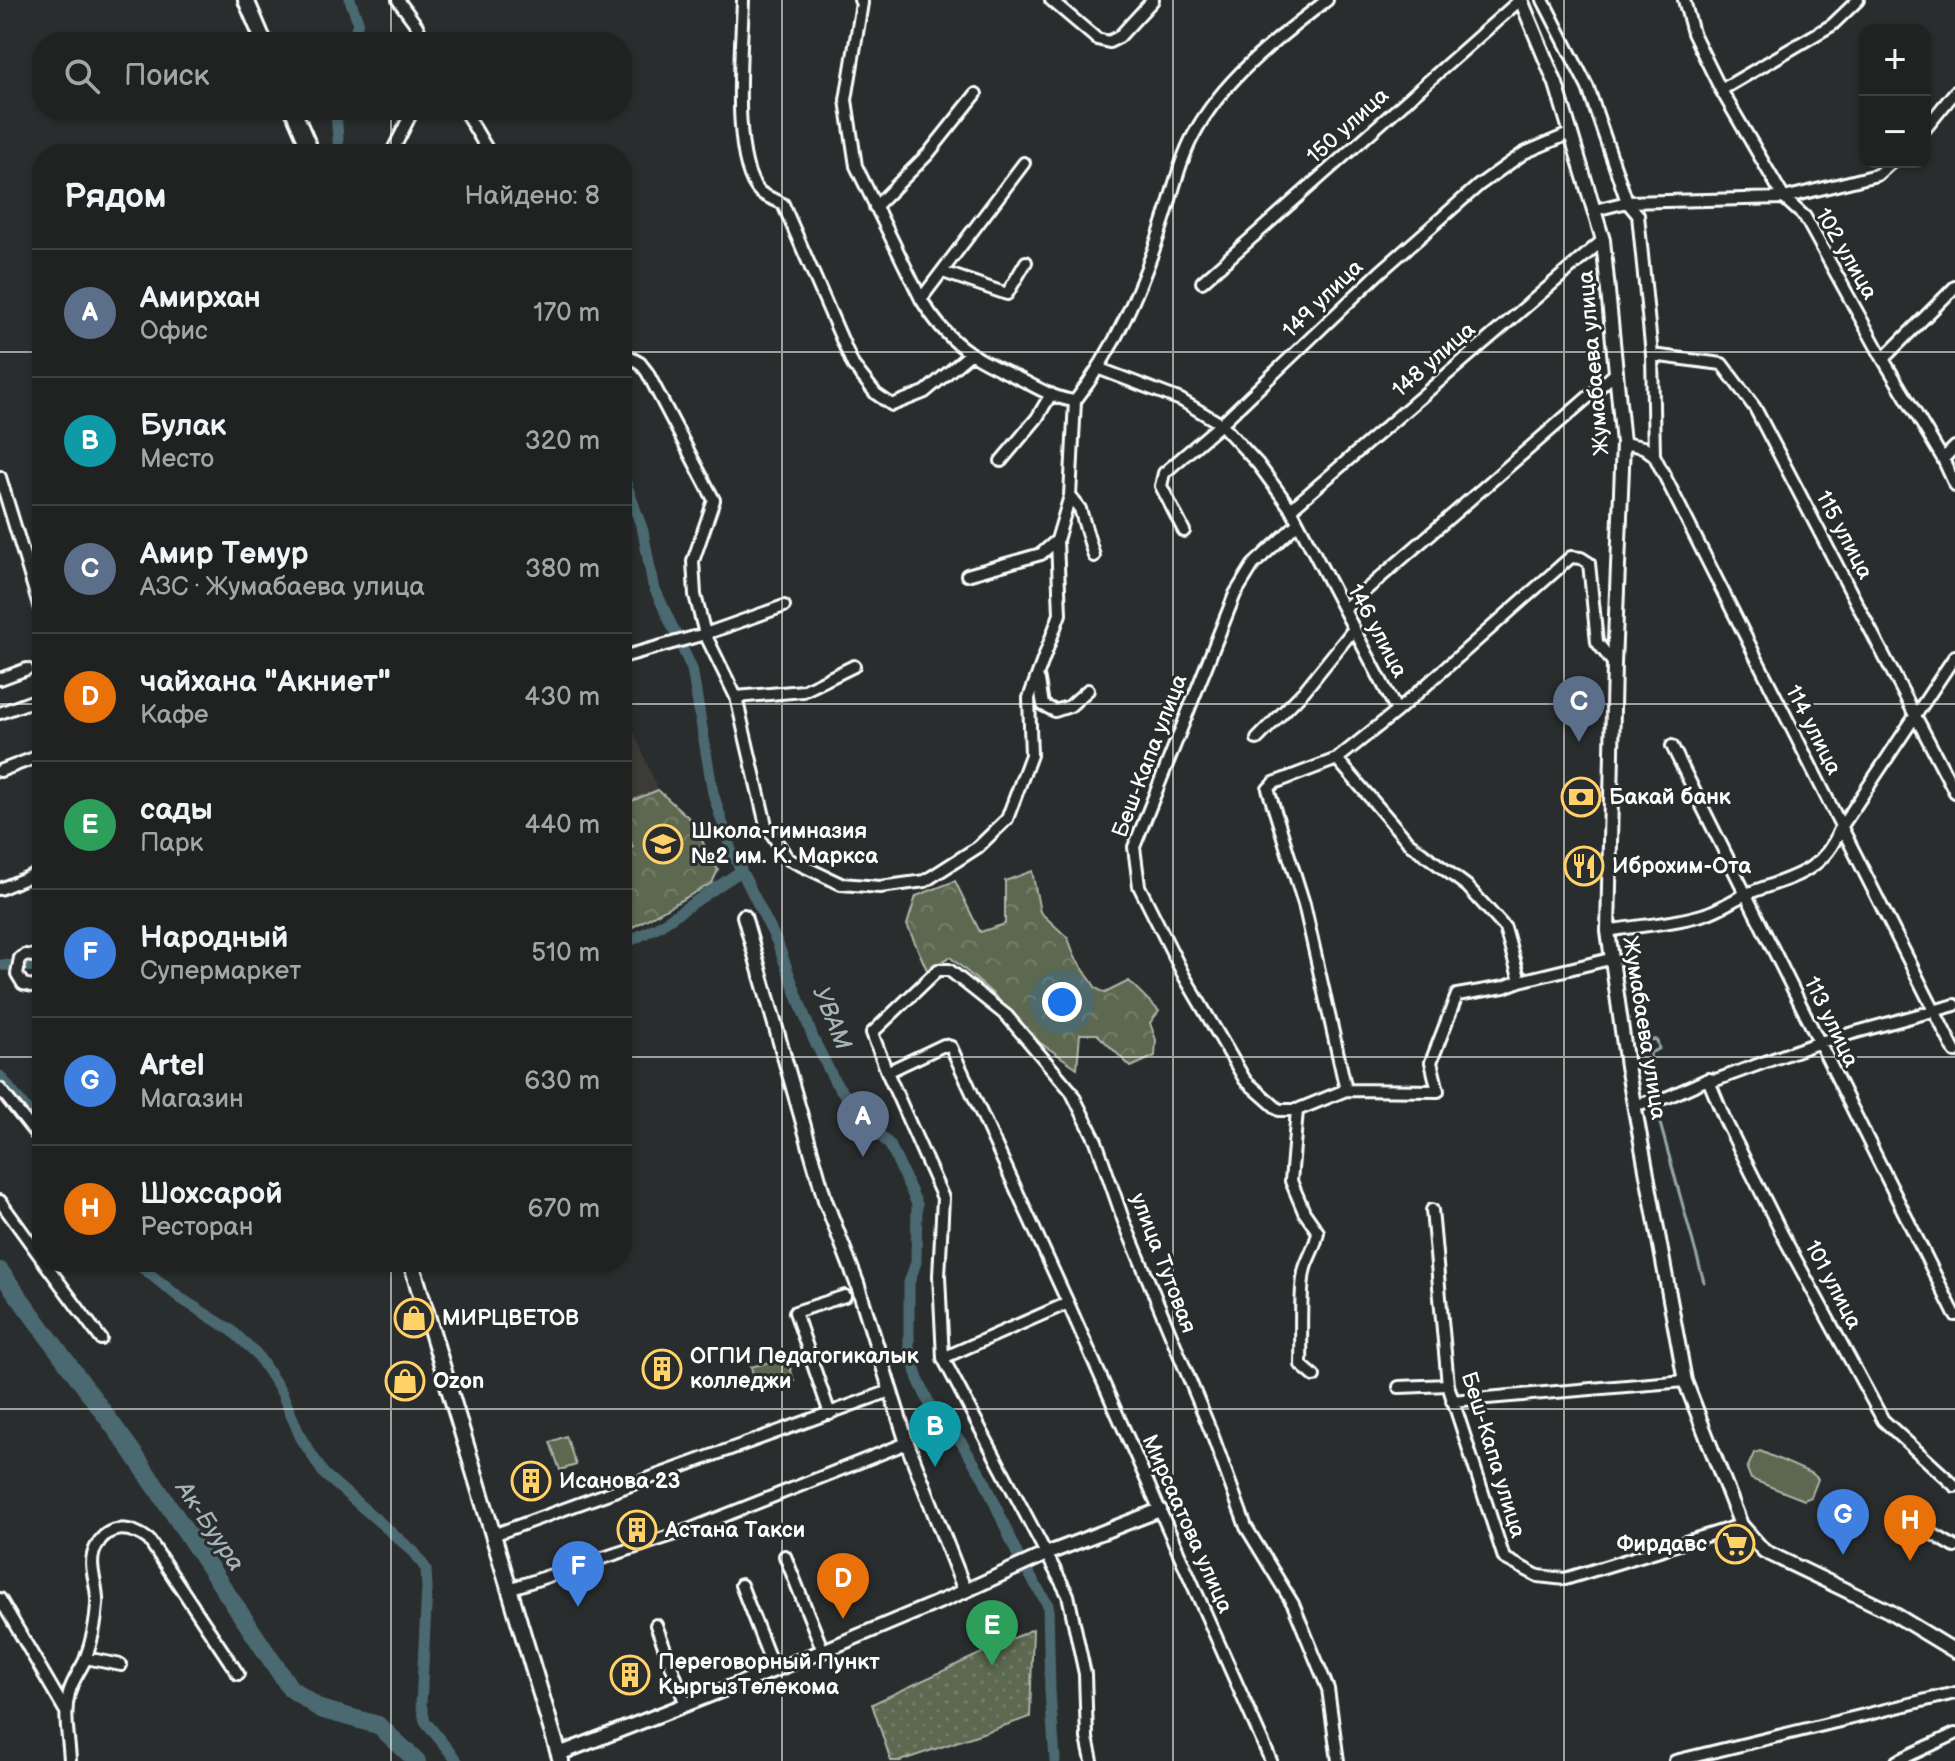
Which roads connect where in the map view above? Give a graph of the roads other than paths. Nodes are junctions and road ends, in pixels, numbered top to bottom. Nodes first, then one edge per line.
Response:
1 (246, 0) edge
2 (398, 0) edge
3 (743, 0) edge
4 (860, 0) edge
5 (1051, 0) edge
6 (1153, 0) edge
7 (1327, 0) edge
8 (1521, 0) edge
9 (1543, 0) edge
10 (1684, 0) edge
11 (1858, 0) edge
12 (260, 32) edge
13 (420, 32) edge
14 (1721, 90) junction
15 (1955, 92) edge
16 (976, 94) dead end
17 (297, 120) edge
18 (408, 120) edge
19 (470, 120) edge
20 (1931, 122) edge
21 (1571, 133) junction
22 (308, 144) edge
23 (396, 144) edge
24 (484, 144) edge
25 (1024, 163) dead end
26 (1885, 168) edge
27 (1784, 198) junction
28 (1627, 202) junction
29 (875, 207) junction
30 (1595, 210) junction
31 (1603, 240) junction
32 (1026, 262) dead end
33 (943, 272) junction
34 (1202, 282) dead end
35 (1955, 287) edge
36 (921, 299) junction
37 (969, 355) junction
38 (1652, 355) junction
39 (632, 359) edge
40 (1883, 359) junction
41 (1100, 369) junction
42 (1617, 372) junction
43 (1051, 394) junction
44 (1075, 401) junction
45 (1221, 424) junction
46 (1623, 443) junction
47 (1955, 447) edge
48 (1654, 455) junction
49 (1943, 459) junction
50 (1001, 461) dead end
51 (0, 477) edge
52 (1955, 485) edge
53 (1070, 496) junction
54 (1291, 509) junction
55 (1297, 524) junction
56 (1184, 531) dead end
57 (1057, 540) junction
58 (1094, 556) dead end
59 (967, 575) dead end
60 (32, 582) edge
61 (784, 606) dead end
62 (1344, 609) junction
63 (1353, 630) junction
64 (701, 634) junction
65 (632, 654) edge
66 (1955, 656) edge
67 (1614, 664) junction
68 (854, 666) dead end
69 (1039, 666) junction
70 (27, 669) dead end
71 (0, 679) edge
72 (1088, 690) dead end
73 (736, 697) junction
74 (32, 701) edge
75 (1397, 711) junction
76 (0, 713) edge
77 (1916, 716) junction
78 (1257, 739) dead end
79 (1672, 746) dead end
80 (32, 759) edge
81 (1337, 759) junction
82 (0, 771) edge
83 (1955, 792) edge
84 (1840, 829) junction
85 (32, 875) edge
86 (0, 889) edge
87 (1746, 895) junction
88 (744, 916) dead end
89 (1608, 931) junction
90 (32, 956) edge
91 (1610, 959) junction
92 (1520, 981) junction
93 (32, 986) edge
94 (1955, 1005) edge
95 (1935, 1010) junction
96 (1820, 1042) junction
97 (1955, 1052) edge
98 (887, 1072) junction
99 (1708, 1079) junction
100 (0, 1089) edge
101 (1346, 1090) junction
102 (1635, 1105) junction
103 (1297, 1110) junction
104 (32, 1129) edge
105 (0, 1201) edge
106 (1432, 1210) dead end
107 (32, 1245) edge
108 (52, 1272) edge
109 (414, 1272) edge
110 (845, 1296) dead end
111 (1068, 1303) junction
112 (1955, 1315) edge
113 (101, 1339) dead end
114 (943, 1358) junction
115 (1314, 1376) dead end
116 (1685, 1381) junction
117 (1448, 1385) junction
118 (1399, 1387) dead end
119 (890, 1391) junction
120 (1452, 1401) junction
121 (830, 1414) junction
122 (907, 1443) junction
123 (1955, 1486) edge
124 (1160, 1510) junction
125 (1741, 1525) junction
126 (1922, 1528) dead end
127 (493, 1535) junction
128 (1955, 1547) edge
129 (785, 1556) dead end
130 (1042, 1556) junction
131 (741, 1585) dead end
132 (509, 1589) junction
133 (965, 1591) junction
134 (0, 1599) edge
135 (656, 1625) dead end
136 (823, 1651) junction
137 (1955, 1651) edge
138 (86, 1658) junction
139 (121, 1665) dead end
140 (774, 1670) junction
141 (238, 1674) dead end
142 (1955, 1693) edge
143 (686, 1705) junction
144 (66, 1712) junction
145 (1955, 1734) edge
146 (560, 1757) edge
147 (70, 1761) edge
148 (1092, 1761) edge
149 (1271, 1761) edge
150 (1338, 1761) edge
151 (1675, 1761) edge
152 (1897, 1761) edge

1 - 12 main road
2 - 13 street
3 - 37 street
4 - 29 street
5 - 6 street
7 - 41 street
8 - 21 street, Жумабаева улица
8 - 34 street, 150 улица
9 - 28 street
10 - 14 street, 102 улица
11 - 14 street
14 - 27 street, 102 улица
15 - 20 street
16 - 29 street
17 - 22 main road
18 - 23 street
19 - 24 street
21 - 30 street, Жумабаева улица
21 - 45 street, 149 улица
25 - 33 street
26 - 27 street
27 - 28 street
27 - 40 street, 102 улица
28 - 30 street
28 - 38 street
29 - 36 street
30 - 31 street, Жумабаева улица
31 - 42 street, Жумабаева улица
31 - 54 street, 148 улица
32 - 33 street
33 - 36 street
35 - 40 street
36 - 37 street
37 - 43 street
38 - 48 street
38 - 77 street, 115 улица
39 - 64 street
40 - 49 street, 102 улица
41 - 44 street
41 - 45 street, 146 улица
42 - 46 street, Жумабаева улица
42 - 62 street
43 - 44 street
43 - 50 street
44 - 53 street
45 - 54 street, 146 улица
45 - 56 street, 149 улица
46 - 48 street
46 - 67 street, Жумабаева улица
47 - 49 street
48 - 84 street, 114 улица
49 - 52 street, 102 улица
51 - 60 street
53 - 57 street
53 - 58 street
54 - 55 street, 146 улица
55 - 62 street, 146 улица
55 - 103 street, Беш-Капа улица
57 - 59 street
57 - 69 street
61 - 64 street
62 - 63 street, 146 улица
63 - 75 street, 146 улица
63 - 78 street
64 - 65 street
64 - 73 street
66 - 77 street
67 - 75 street, 146 улица
67 - 89 street, Жумабаева улица
68 - 73 street
69 - 72 street
69 - 73 street
70 - 71 street
74 - 76 street
75 - 81 street
77 - 83 street, 115 улица
77 - 84 street
79 - 87 street, 113 улица
80 - 82 street
81 - 92 street
81 - 101 street
84 - 87 street
84 - 95 street, 114 улица
85 - 86 street
87 - 89 street
87 - 96 street, 113 улица
88 - 119 street
89 - 91 street, Жумабаева улица
90 - 93 street
91 - 92 street
91 - 102 street, Жумабаева улица
92 - 101 street
94 - 95 street
95 - 96 street
95 - 97 street, 114 улица
96 - 99 street
96 - 112 street, 113 улица
98 - 111 street, Мирсаатова улица
98 - 114 street
98 - 150 street, улица Тутовая
99 - 102 street
99 - 123 street, 101 улица
100 - 104 street
101 - 103 street
102 - 116 street, Жумабаева улица
103 - 115 street
105 - 107 street
106 - 117 street, Беш-Капа улица
108 - 113 street
109 - 127 main road
110 - 121 street
111 - 114 street
111 - 124 street, Мирсаатова улица
114 - 130 street
116 - 120 street
116 - 125 street, Жумабаева улица
117 - 118 street
117 - 120 street, Беш-Капа улица
119 - 121 street
119 - 122 street
120 - 125 street, Беш-Капа улица
121 - 127 street
122 - 132 street
122 - 133 street
124 - 130 street
124 - 149 street, Мирсаатова улица
125 - 137 street, Жумабаева улица
126 - 128 street
127 - 132 main road
129 - 136 street
130 - 133 street
130 - 148 street
131 - 140 street
132 - 146 main road
133 - 136 street
134 - 144 street
135 - 143 street
136 - 140 street
138 - 139 street
138 - 141 street
138 - 144 street
140 - 143 street
142 - 151 street
143 - 146 street
144 - 147 street
145 - 152 street

